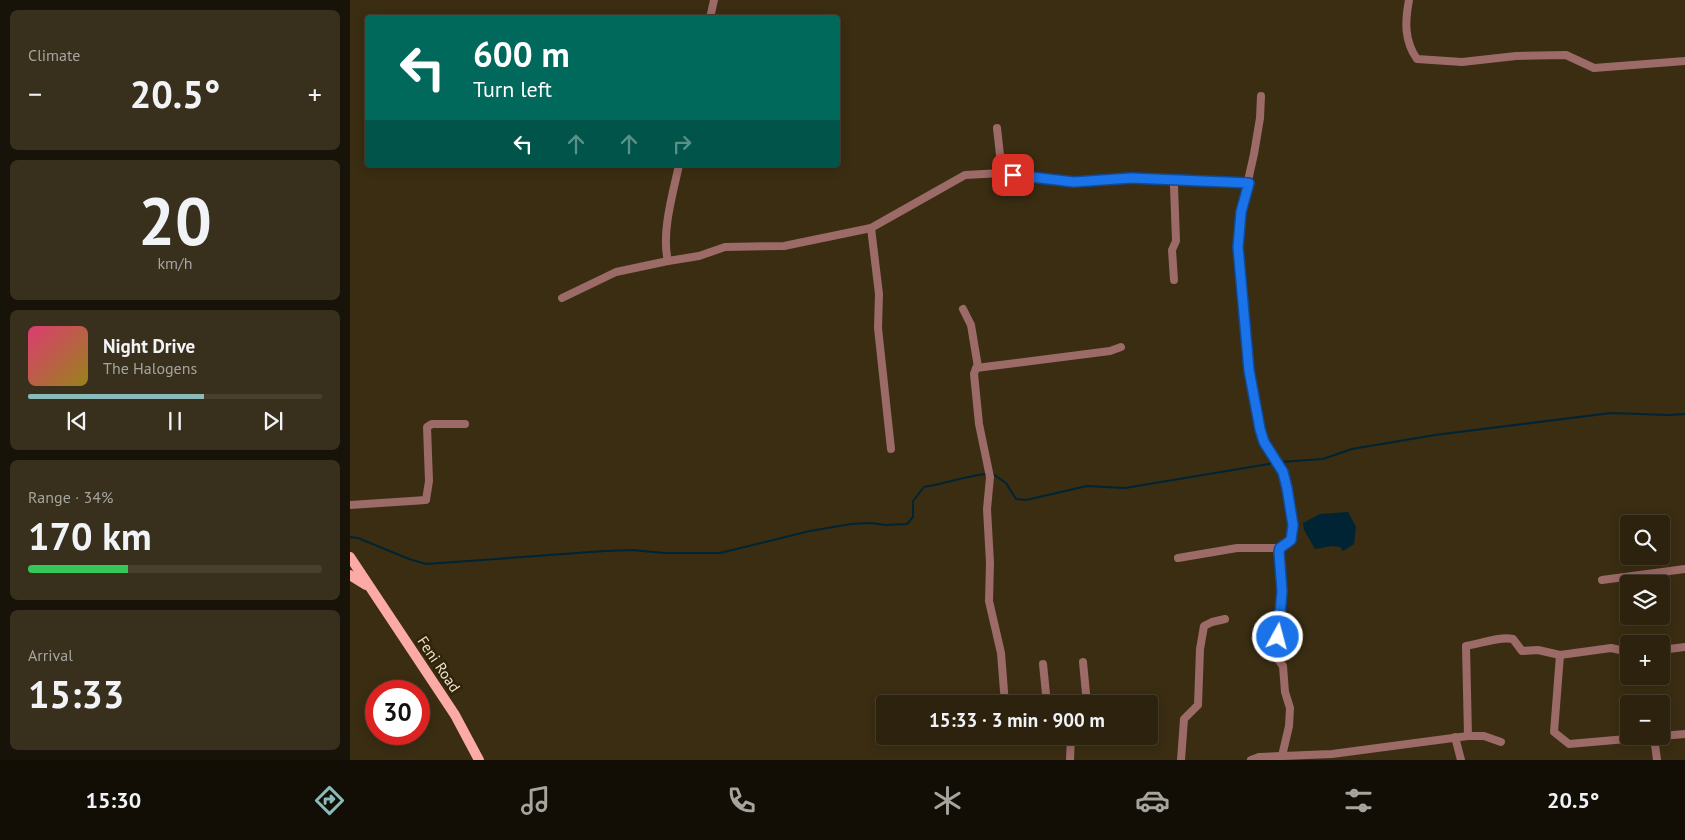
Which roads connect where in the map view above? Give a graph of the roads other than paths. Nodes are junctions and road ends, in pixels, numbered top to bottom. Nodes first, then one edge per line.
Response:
1 (714, 0) edge
2 (1409, 0) edge
3 (711, 15) edge
4 (1685, 61) edge
5 (1261, 96) dead end
6 (997, 128) dead end
7 (679, 167) edge
8 (1002, 173) junction
9 (1176, 180) junction
10 (1249, 183) junction
11 (871, 228) junction
12 (668, 260) junction
13 (1174, 280) dead end
14 (562, 298) dead end
15 (963, 309) dead end
16 (1121, 347) dead end
17 (978, 367) junction
18 (464, 424) dead end
19 (891, 449) dead end
20 (350, 505) edge
21 (1280, 548) junction
22 (350, 557) edge
23 (1178, 558) dead end
24 (1685, 569) edge
25 (350, 575) edge
26 (1602, 580) dead end
27 (369, 587) junction
28 (1225, 620) dead end
29 (1685, 647) edge
30 (1670, 649) edge
31 (1620, 650) edge
32 (1560, 655) junction
33 (1083, 662) dead end
34 (1043, 664) dead end
35 (1004, 695) edge
36 (1046, 695) edge
37 (1086, 695) edge
38 (1685, 734) edge
39 (1670, 735) edge
40 (1468, 736) junction
41 (1455, 737) junction
42 (1620, 740) edge
43 (1501, 742) dead end
44 (1071, 745) edge
45 (1655, 745) edge
46 (1282, 756) junction
47 (481, 760) edge
48 (1070, 760) edge
49 (1182, 760) edge
50 (1252, 760) edge
51 (1461, 760) edge
52 (1657, 760) edge

1 - 3 street
2 - 4 street
5 - 10 street
6 - 8 street
7 - 12 street
8 - 9 street
8 - 11 street
9 - 10 street
9 - 13 street
10 - 21 street
11 - 12 street
11 - 19 street
12 - 14 street
15 - 17 street
16 - 17 street
17 - 35 street
18 - 20 street
21 - 23 street
21 - 46 street
22 - 27 main road, Feni Road
24 - 26 street
25 - 27 main road
27 - 47 main road, Feni Road
28 - 49 street
29 - 30 street
31 - 32 street
32 - 40 street
32 - 42 street
33 - 37 street
34 - 36 street
38 - 39 street
40 - 41 street
40 - 43 street
41 - 46 street
41 - 51 street
44 - 48 street
45 - 52 street
46 - 50 street

